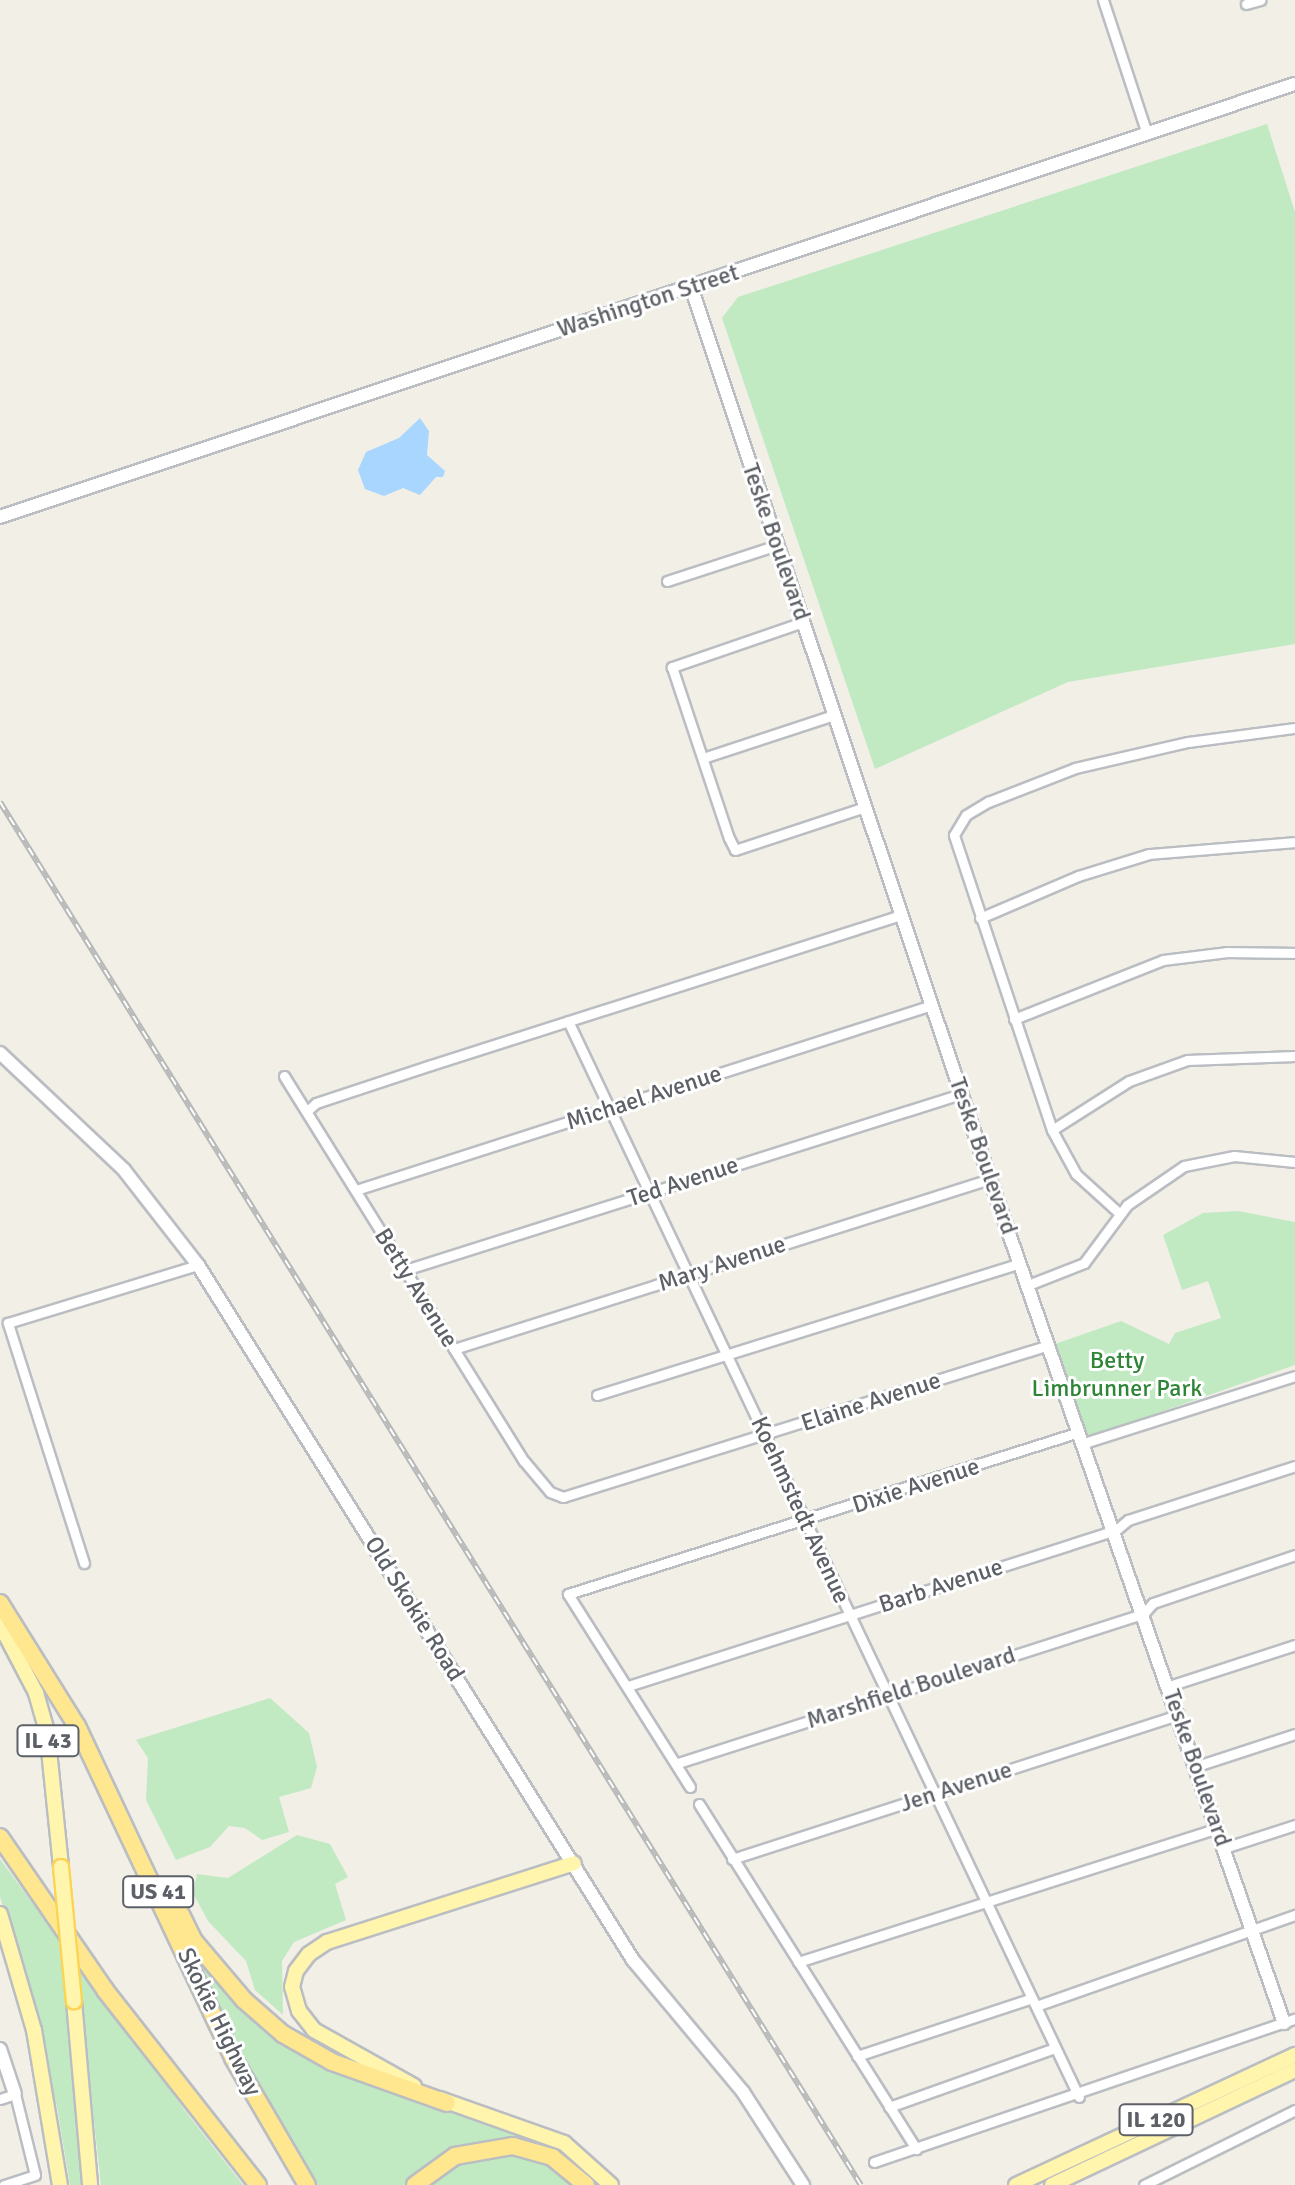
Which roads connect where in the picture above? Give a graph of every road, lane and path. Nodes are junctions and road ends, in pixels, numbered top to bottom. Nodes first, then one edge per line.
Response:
1 (1103, 0) edge
2 (1260, 0) edge
3 (1246, 4) dead end
4 (1295, 84) edge
5 (1147, 134) junction
6 (691, 287) junction
7 (0, 517) edge
8 (777, 545) junction
9 (667, 581) dead end
10 (803, 622) junction
11 (834, 715) junction
12 (1295, 728) edge
13 (703, 758) junction
14 (865, 807) junction
15 (1295, 842) edge
16 (902, 915) junction
17 (980, 918) junction
18 (1295, 953) edge
19 (932, 1005) junction
20 (1014, 1019) junction
21 (568, 1021) junction
22 (0, 1053) edge
23 (1295, 1056) edge
24 (284, 1076) dead end
25 (961, 1094) junction
26 (609, 1109) junction
27 (307, 1111) junction
28 (1052, 1130) junction
29 (1295, 1162) edge
30 (990, 1179) junction
31 (356, 1190) junction
32 (649, 1192) junction
33 (1119, 1213) junction
34 (1020, 1263) junction
35 (198, 1265) junction
36 (405, 1270) junction
37 (688, 1274) junction
38 (1028, 1285) junction
39 (1049, 1345) junction
40 (454, 1349) junction
41 (726, 1355) junction
42 (1295, 1376) edge
43 (597, 1395) dead end
44 (765, 1435) junction
45 (1082, 1438) junction
46 (1295, 1466) edge
47 (555, 1493) joint
48 (806, 1522) junction
49 (1116, 1530) junction
50 (1295, 1555) edge
51 (84, 1563) dead end
52 (0, 1603) edge
53 (1144, 1613) junction
54 (850, 1615) junction
55 (0, 1624) edge
56 (1295, 1645) edge
57 (628, 1686) junction
58 (1169, 1686) junction
59 (889, 1695) junction
60 (1179, 1715) junction
61 (77, 1726) junction
62 (1295, 1734) edge
63 (678, 1763) junction
64 (1197, 1766) junction
65 (690, 1787) dead end
66 (935, 1794) junction
67 (699, 1804) dead end
68 (1295, 1825) edge
69 (1218, 1828) junction
70 (0, 1837) edge
71 (1224, 1848) junction
72 (732, 1859) junction
73 (574, 1863) junction
74 (986, 1902) junction
75 (0, 1914) edge
76 (1295, 1915) edge
77 (1253, 1933) junction
78 (798, 1962) junction
79 (1034, 2002) junction
80 (1289, 2021) edge
81 (1055, 2048) junction
82 (0, 2049) edge
83 (1295, 2055) edge
84 (857, 2056) junction
85 (1295, 2070) edge
86 (15, 2094) junction
87 (1079, 2097) junction
88 (0, 2099) edge
89 (447, 2103) junction
90 (889, 2107) junction
91 (1295, 2110) edge
92 (916, 2149) junction
93 (874, 2162) dead end
94 (4, 2185) edge
95 (60, 2185) edge
96 (90, 2185) edge
97 (258, 2185) edge
98 (307, 2185) edge
99 (415, 2185) edge
100 (586, 2185) edge
101 (611, 2185) edge
102 (803, 2185) edge
103 (1016, 2185) edge
104 (1052, 2185) edge
105 (1144, 2185) edge

1 - 5 street
2 - 3 street
4 - 5 street, Washington Street
5 - 6 street, Washington Street
6 - 7 street, Washington Street
6 - 8 street, Teske Boulevard
8 - 9 street
8 - 10 street, Teske Boulevard
10 - 11 street, Teske Boulevard
10 - 13 street
11 - 13 street
11 - 14 street, Teske Boulevard
12 - 17 street
13 - 14 street
14 - 16 street, Teske Boulevard
15 - 17 street
16 - 19 street, Teske Boulevard
16 - 21 street
17 - 20 street
18 - 20 street
19 - 25 street, Teske Boulevard
19 - 26 street, Michael Avenue
20 - 28 street
21 - 26 street, Koehmstedt Avenue
21 - 27 street
22 - 35 street, Old Skokie Road
23 - 28 street
24 - 27 street, Betty Avenue
25 - 30 street, Teske Boulevard
25 - 32 street, Ted Avenue
26 - 31 street, Michael Avenue
26 - 32 street, Koehmstedt Avenue
27 - 31 street, Betty Avenue
28 - 33 street
29 - 33 street
30 - 34 street, Teske Boulevard
30 - 37 street, Mary Avenue
31 - 36 street, Betty Avenue
32 - 36 street, Ted Avenue
32 - 37 street, Koehmstedt Avenue
33 - 38 street
34 - 38 street, Teske Boulevard
34 - 41 street
35 - 51 street
35 - 73 street, Old Skokie Road
36 - 40 street, Betty Avenue
37 - 40 street, Mary Avenue
37 - 41 street, Koehmstedt Avenue
38 - 39 street, Teske Boulevard
39 - 44 street, Elaine Avenue
39 - 45 street, Teske Boulevard
40 - 47 street, Betty Avenue
41 - 43 street
41 - 44 street, Koehmstedt Avenue
42 - 45 street, Dixie Avenue
44 - 47 street, Elaine Avenue
44 - 48 street, Koehmstedt Avenue
45 - 48 street, Dixie Avenue
45 - 49 street, Teske Boulevard
46 - 49 street, Barb Avenue
48 - 54 street, Koehmstedt Avenue
48 - 57 street, Dixie Avenue
49 - 53 street, Teske Boulevard
49 - 54 street, Barb Avenue
50 - 53 street, Marshfield Boulevard
52 - 61 highway, Skokie Highway / US 41
53 - 58 street, Teske Boulevard
53 - 59 street, Marshfield Boulevard
54 - 57 street, Barb Avenue
54 - 59 street, Koehmstedt Avenue
55 - 96 main road, IL 43, bridge
56 - 58 street
57 - 63 street
58 - 60 street, Teske Boulevard
59 - 63 street, Marshfield Boulevard
59 - 66 street, Koehmstedt Avenue
60 - 64 street, Teske Boulevard
60 - 66 street, Jen Avenue
61 - 89 highway
61 - 98 highway, Skokie Highway / US 41
62 - 64 street
63 - 65 street
64 - 69 street, Teske Boulevard
66 - 72 street, Jen Avenue
66 - 74 street, Koehmstedt Avenue
67 - 72 street
68 - 71 street
69 - 71 street, Teske Boulevard
69 - 74 street
70 - 97 highway
71 - 77 street, Teske Boulevard
72 - 78 street
73 - 89 main road
73 - 102 street, Old Skokie Road
74 - 78 street
74 - 79 street, Koehmstedt Avenue
75 - 95 main road
76 - 77 street
77 - 79 street
77 - 80 street, Teske Boulevard
78 - 84 street
79 - 81 street, Koehmstedt Avenue
79 - 84 street
80 - 87 street
81 - 87 street, Koehmstedt Avenue
81 - 90 street
82 - 86 street
83 - 103 main road, IL 120
84 - 90 street
85 - 104 main road, IL 120
86 - 88 street
86 - 94 street
87 - 92 street
89 - 101 main road
90 - 92 street
91 - 105 street
92 - 93 street
99 - 100 highway

